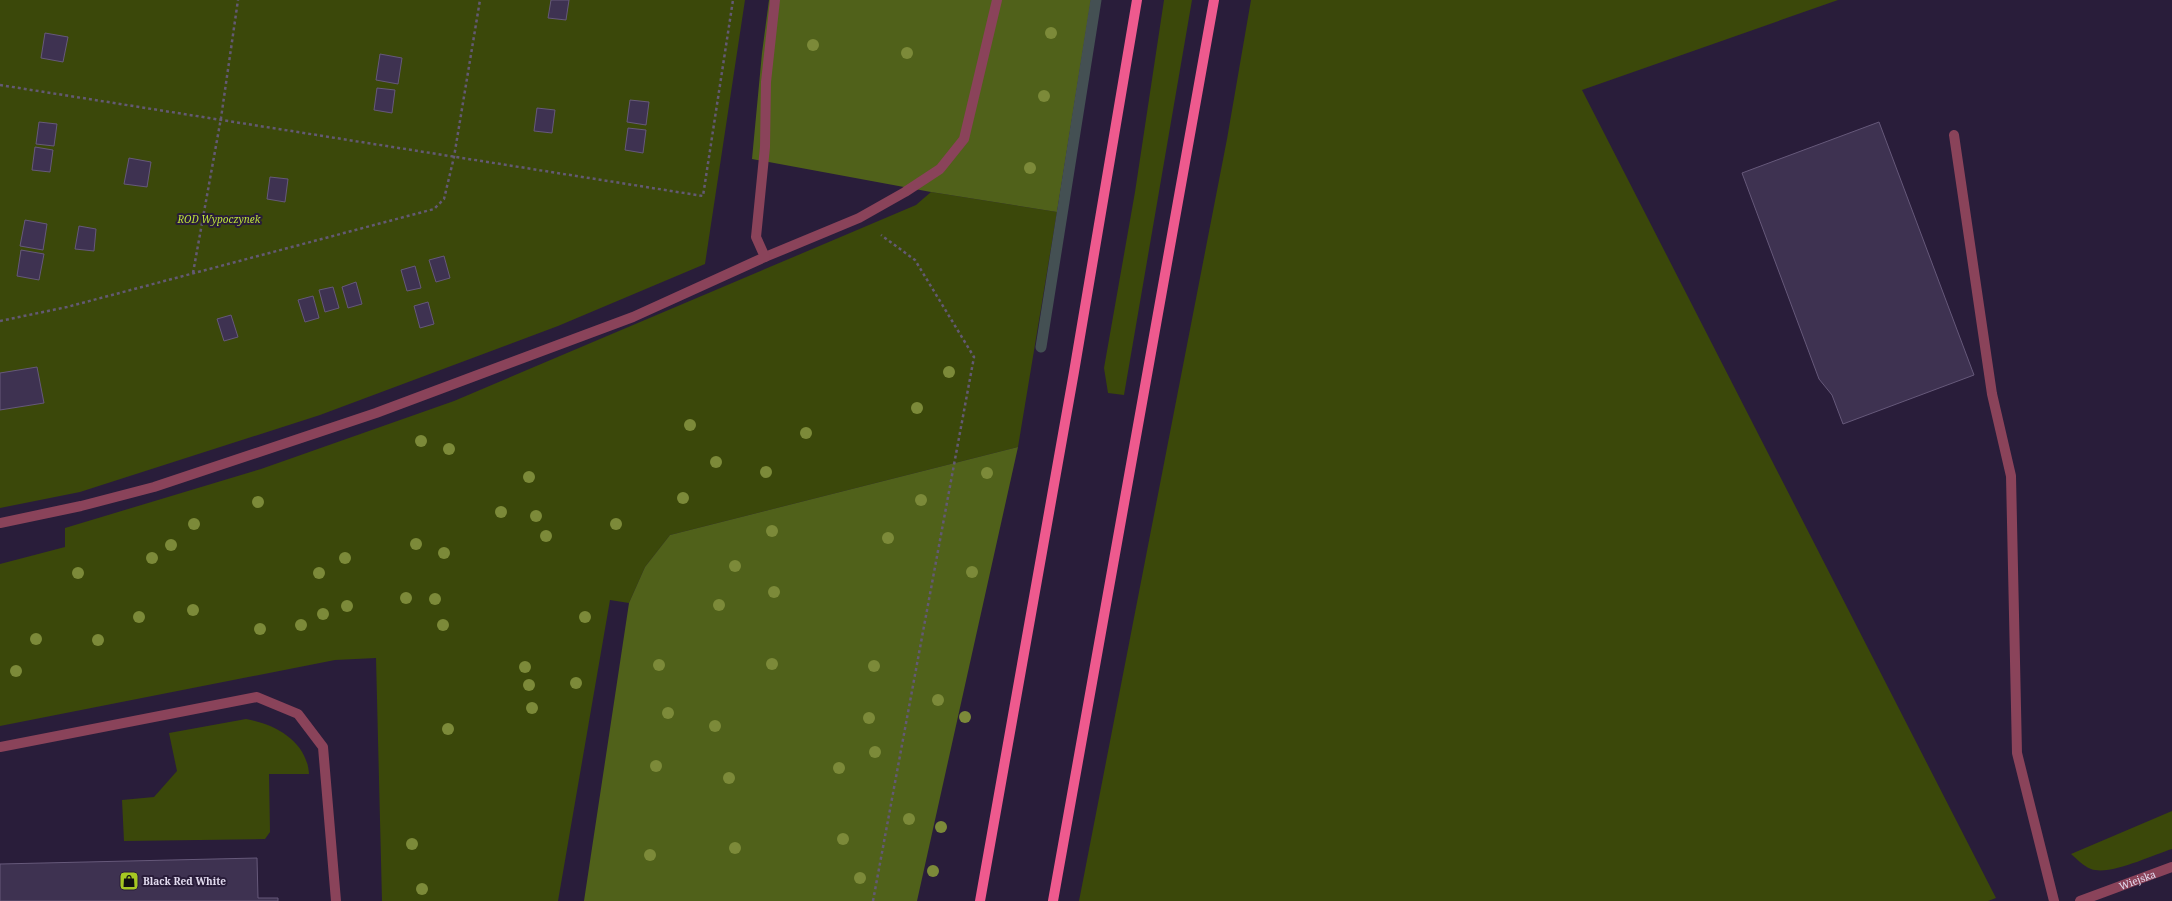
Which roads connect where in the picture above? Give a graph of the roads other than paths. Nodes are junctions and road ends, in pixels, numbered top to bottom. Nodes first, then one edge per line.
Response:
1 (775, 0) edge
2 (997, 0) edge
3 (1137, 0) edge
4 (1214, 0) edge
5 (1954, 135) dead end
6 (766, 257) junction
7 (0, 523) edge
8 (0, 747) edge
9 (2172, 867) edge
10 (336, 901) edge
11 (980, 901) edge
12 (1053, 901) edge
13 (2054, 901) edge
14 (2080, 901) edge

1 - 6 street
2 - 6 street
3 - 11 main road
4 - 12 main road
5 - 13 street
6 - 7 street
8 - 10 street
9 - 14 street, Wiejska

